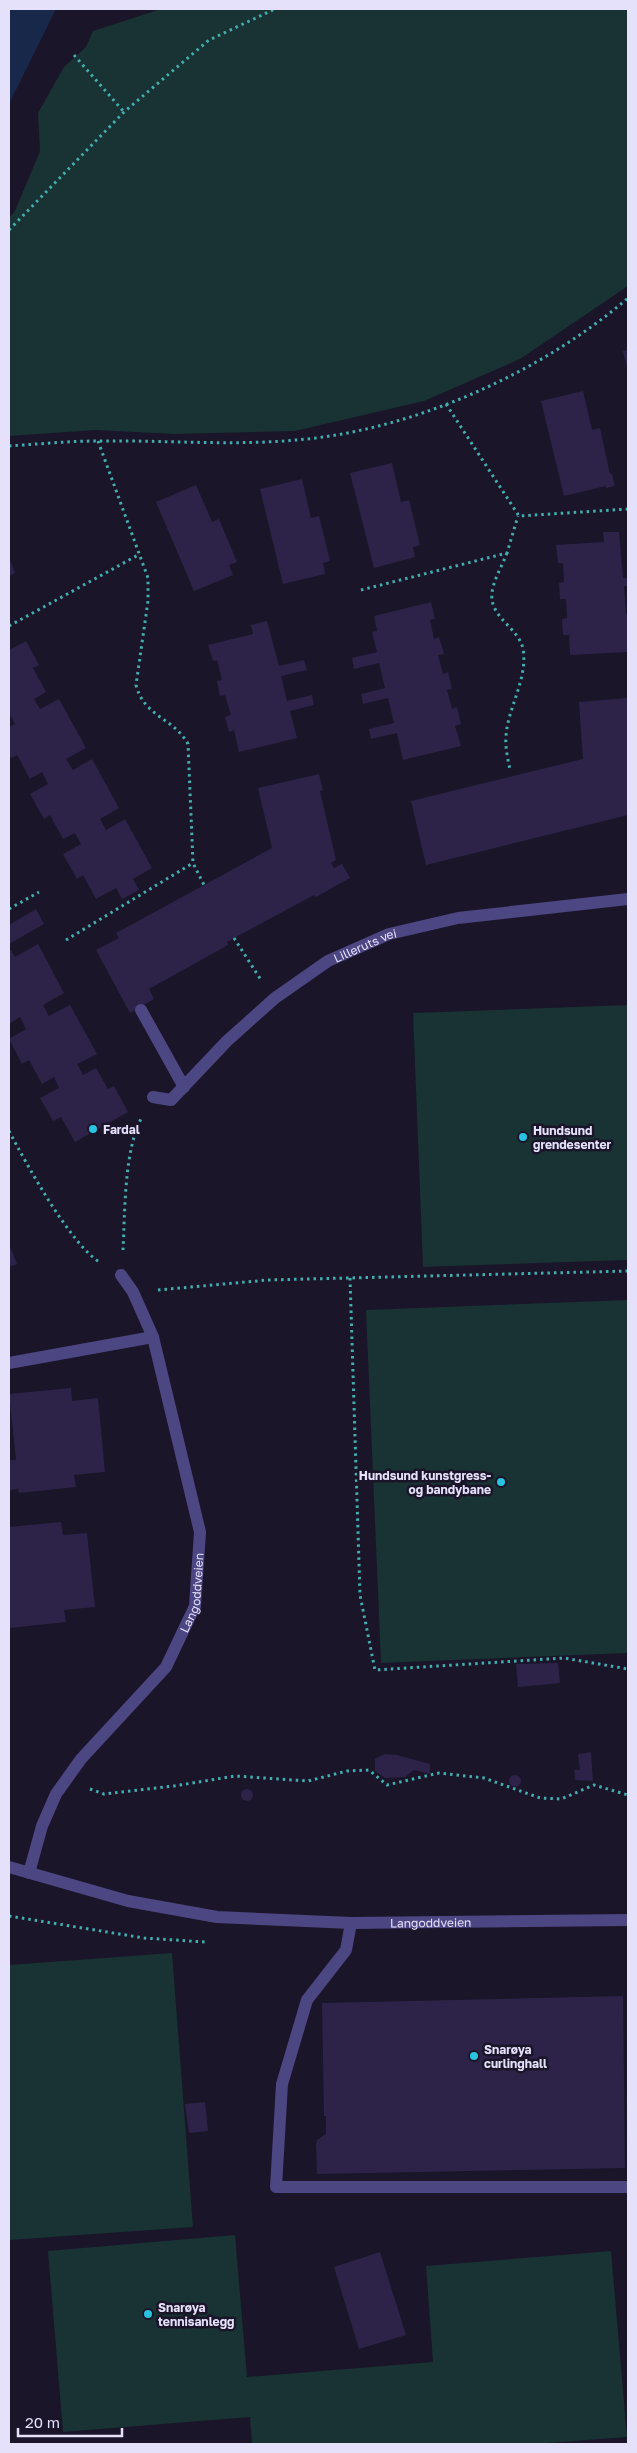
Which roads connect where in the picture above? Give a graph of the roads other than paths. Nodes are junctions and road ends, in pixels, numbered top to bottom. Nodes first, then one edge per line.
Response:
1 (628, 899) edge
2 (142, 1010) dead end
3 (184, 1086) junction
4 (153, 1097) road end
5 (121, 1275) road end
6 (153, 1337) junction
7 (9, 1363) edge
8 (9, 1867) edge
9 (29, 1873) junction
10 (628, 1920) edge
11 (351, 1923) junction
12 (628, 2187) edge

1 - 3 street, Lilleruts vei
2 - 3 street
3 - 4 street, Lilleruts vei
5 - 6 street, Langoddveien
6 - 7 street
6 - 9 street, Langoddveien
8 - 9 street, Langoddveien
9 - 11 street, Langoddveien
10 - 11 street, Langoddveien
11 - 12 street

